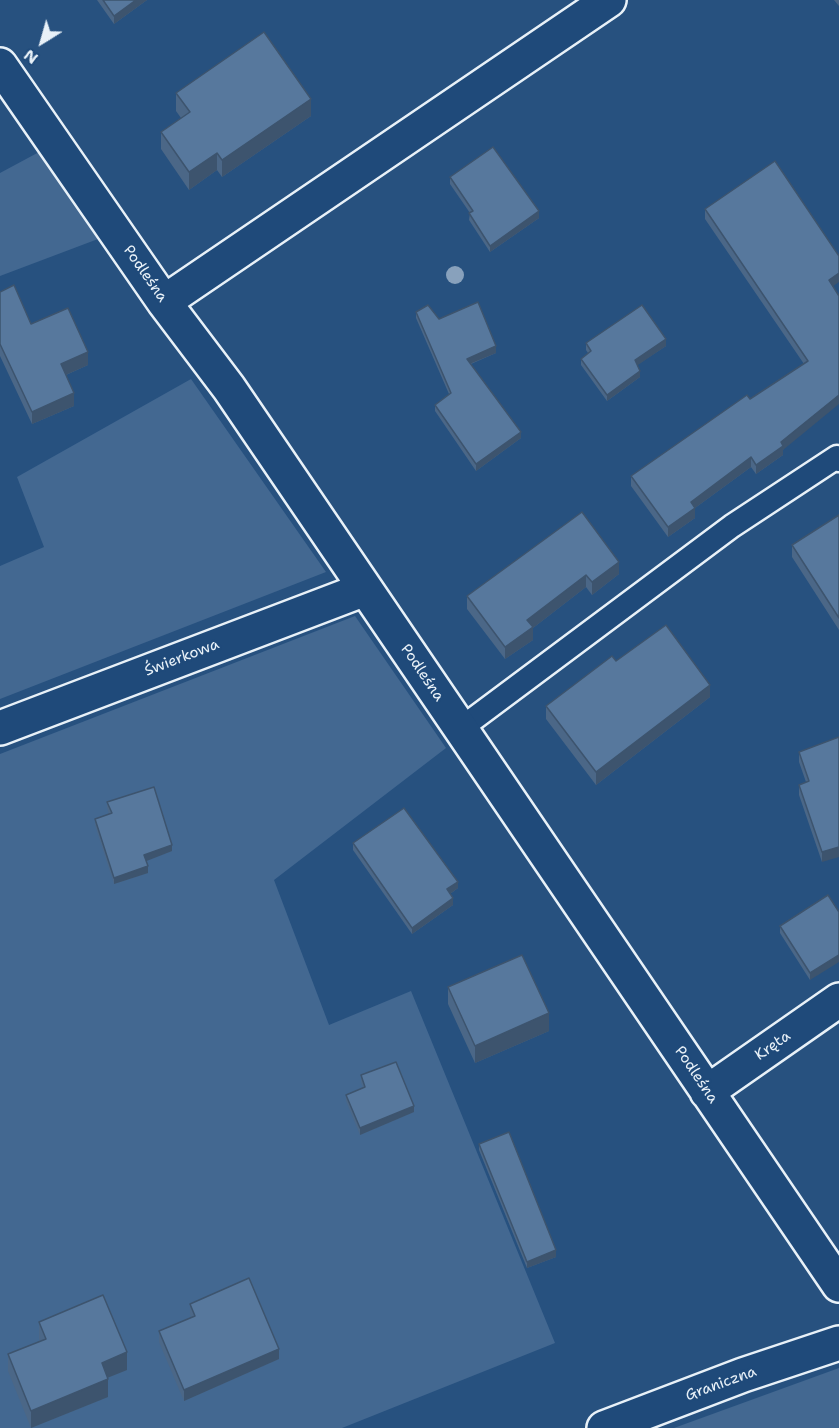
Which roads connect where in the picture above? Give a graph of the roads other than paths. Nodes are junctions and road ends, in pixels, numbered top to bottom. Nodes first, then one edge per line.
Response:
1 (609, 0) edge
2 (0, 65) edge
3 (164, 302) junction
4 (839, 460) edge
5 (365, 588) junction
6 (0, 728) edge
7 (460, 729) junction
8 (839, 1000) edge
9 (707, 1092) junction
10 (839, 1285) edge
11 (839, 1343) edge
12 (604, 1428) edge

1 - 3 street
2 - 3 street, Podleśna
3 - 5 street, Podleśna
4 - 7 lane
5 - 6 street, Świerkowa
5 - 7 street, Podleśna
7 - 9 street, Podleśna
8 - 9 street, Kręta
9 - 10 street, Podleśna
11 - 12 street, Graniczna

